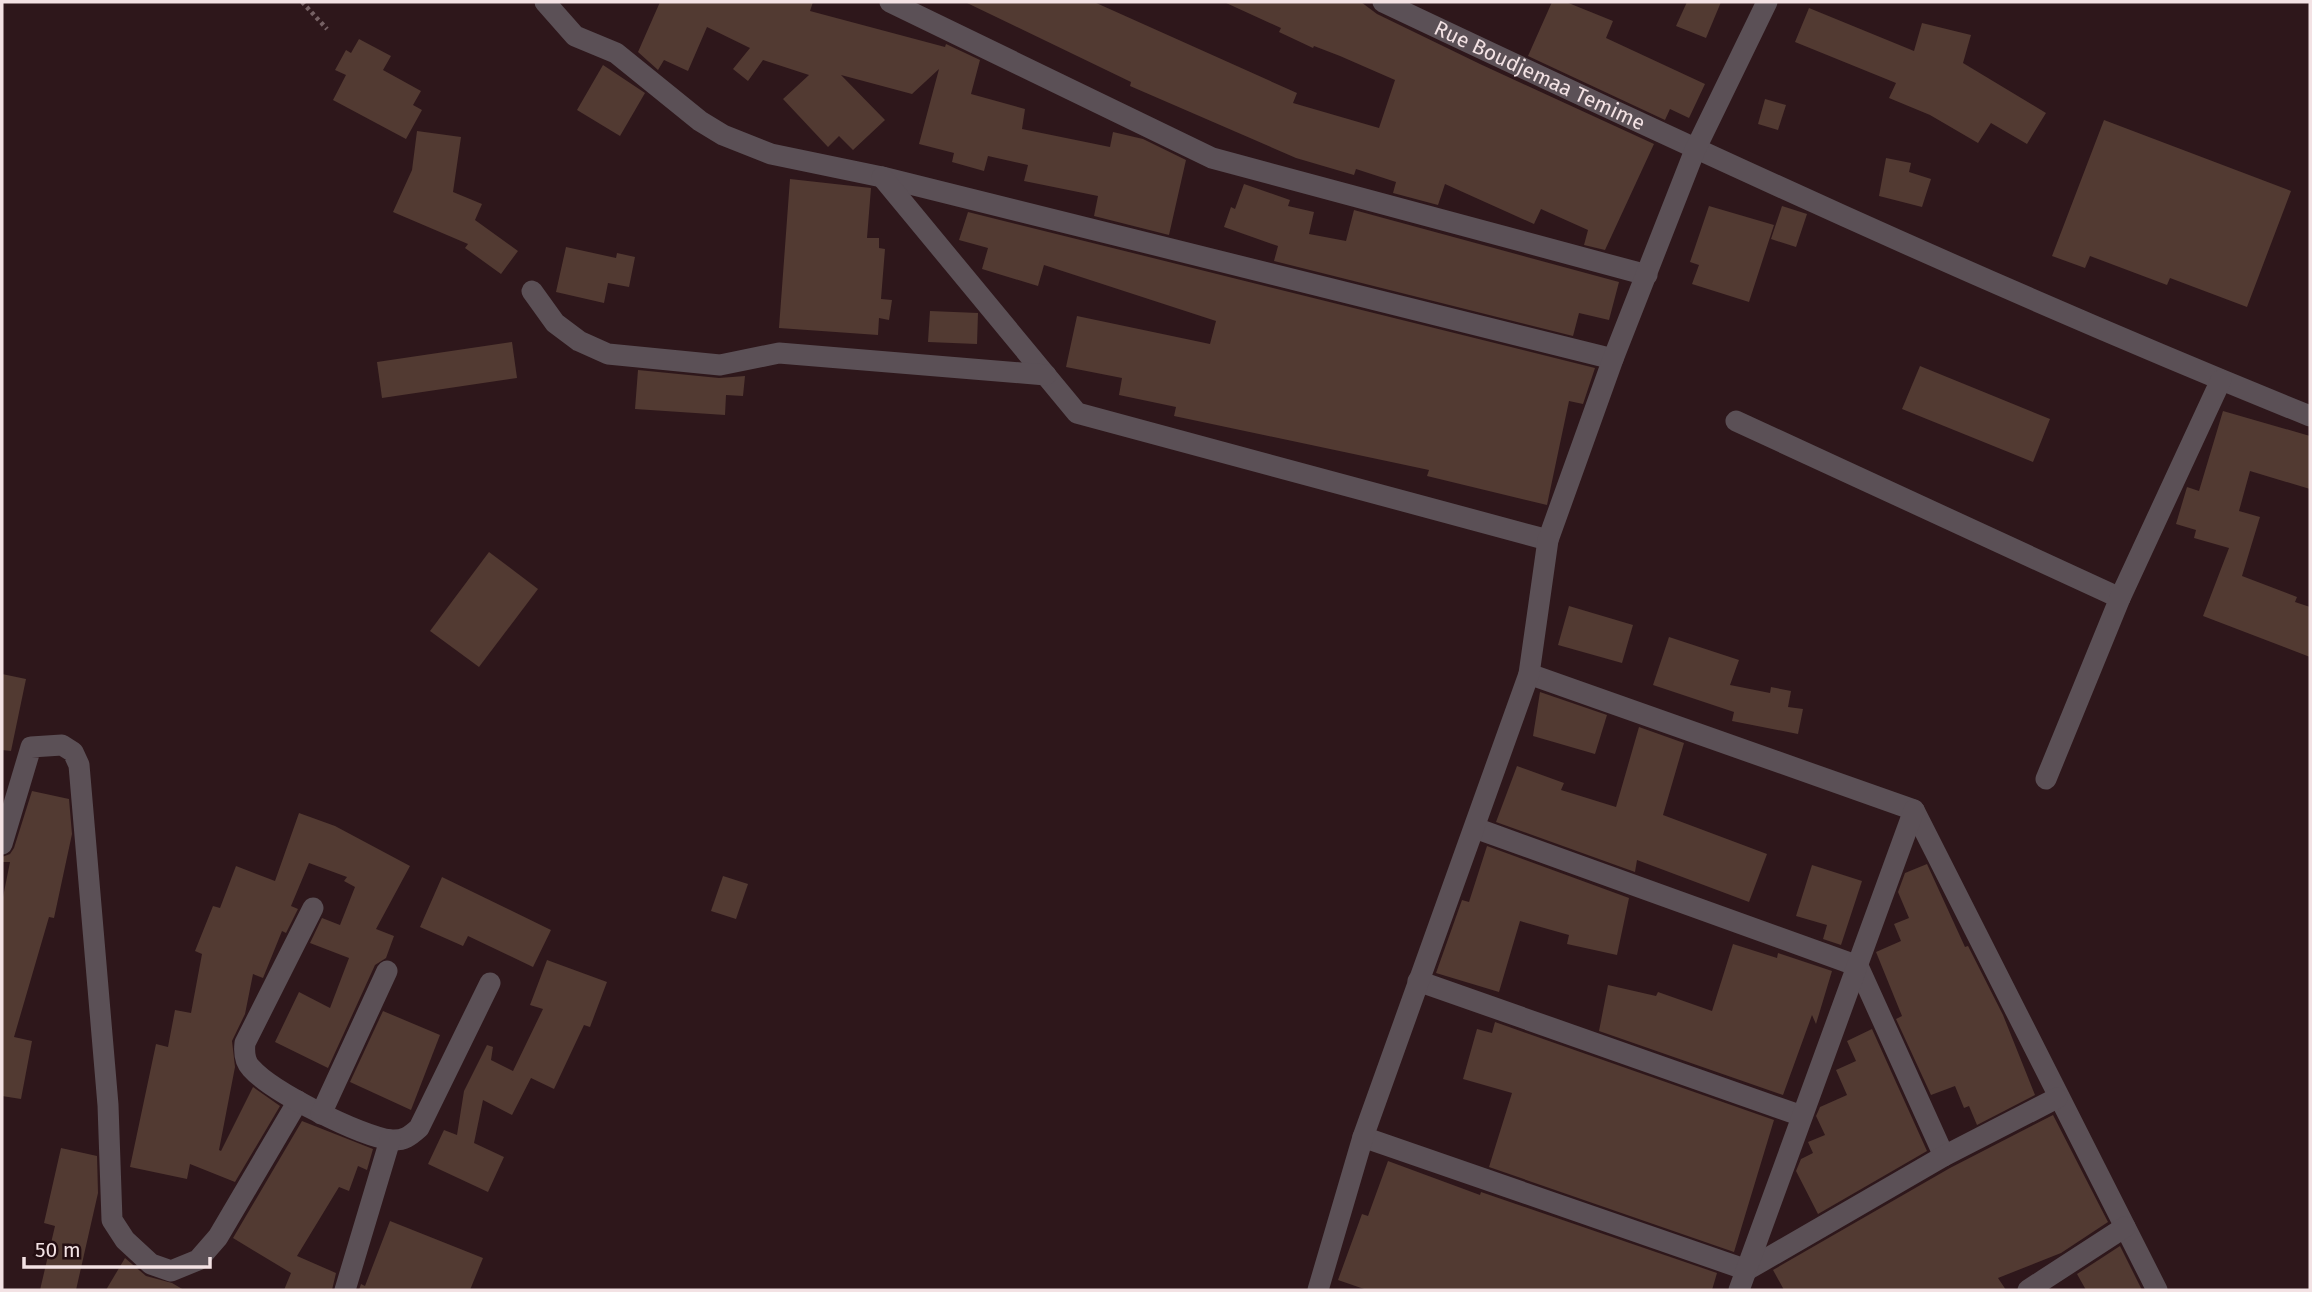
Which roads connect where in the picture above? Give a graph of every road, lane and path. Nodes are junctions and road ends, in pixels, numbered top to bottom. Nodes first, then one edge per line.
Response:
1 (302, 2) edge
2 (545, 2) edge
3 (890, 2) edge
4 (1383, 2) edge
5 (1768, 2) edge
6 (327, 29) dead end
7 (1695, 150) junction
8 (882, 177) junction
9 (1647, 275) junction
10 (531, 291) dead end
11 (1613, 359) junction
12 (1046, 375) junction
13 (2221, 380) junction
14 (2310, 416) edge
15 (1737, 421) dead end
16 (1548, 540) junction
17 (2120, 598) junction
18 (1529, 674) junction
19 (2046, 779) dead end
20 (1914, 810) junction
21 (1475, 828) junction
22 (2, 844) edge
23 (313, 908) dead end
24 (1858, 966) junction
25 (387, 971) dead end
26 (1418, 981) junction
27 (490, 983) dead end
28 (2057, 1098) junction
29 (298, 1101) junction
30 (321, 1114) junction
31 (1802, 1116) junction
32 (1363, 1137) junction
33 (390, 1140) junction
34 (1944, 1156) junction
35 (2125, 1227) junction
36 (1747, 1270) junction
37 (345, 1290) edge
38 (1318, 1290) edge
39 (1739, 1290) edge
40 (2028, 1290) edge
41 (2157, 1290) edge

1 - 6 path
2 - 8 street
3 - 9 street
4 - 7 street, Rue Boudjemaa Temime
5 - 7 street
7 - 9 street
7 - 13 street, Rue Boudjemaa Temime
8 - 11 street
8 - 12 street
9 - 11 street
10 - 12 street
11 - 16 street
12 - 16 street
13 - 14 street, Rue Boudjemaa Temime
13 - 17 street
15 - 17 street
16 - 18 street
17 - 19 street
18 - 20 street
18 - 21 street
20 - 24 street
20 - 28 street
21 - 24 street
21 - 26 street
22 - 29 street
23 - 29 street
24 - 31 street
24 - 34 street
25 - 30 street
26 - 31 street
26 - 32 street
27 - 33 street
28 - 34 street
28 - 35 street
29 - 30 street
30 - 33 street
31 - 36 street
32 - 36 street
32 - 38 street
33 - 37 street
34 - 36 street
35 - 40 street
35 - 41 street
36 - 39 street

